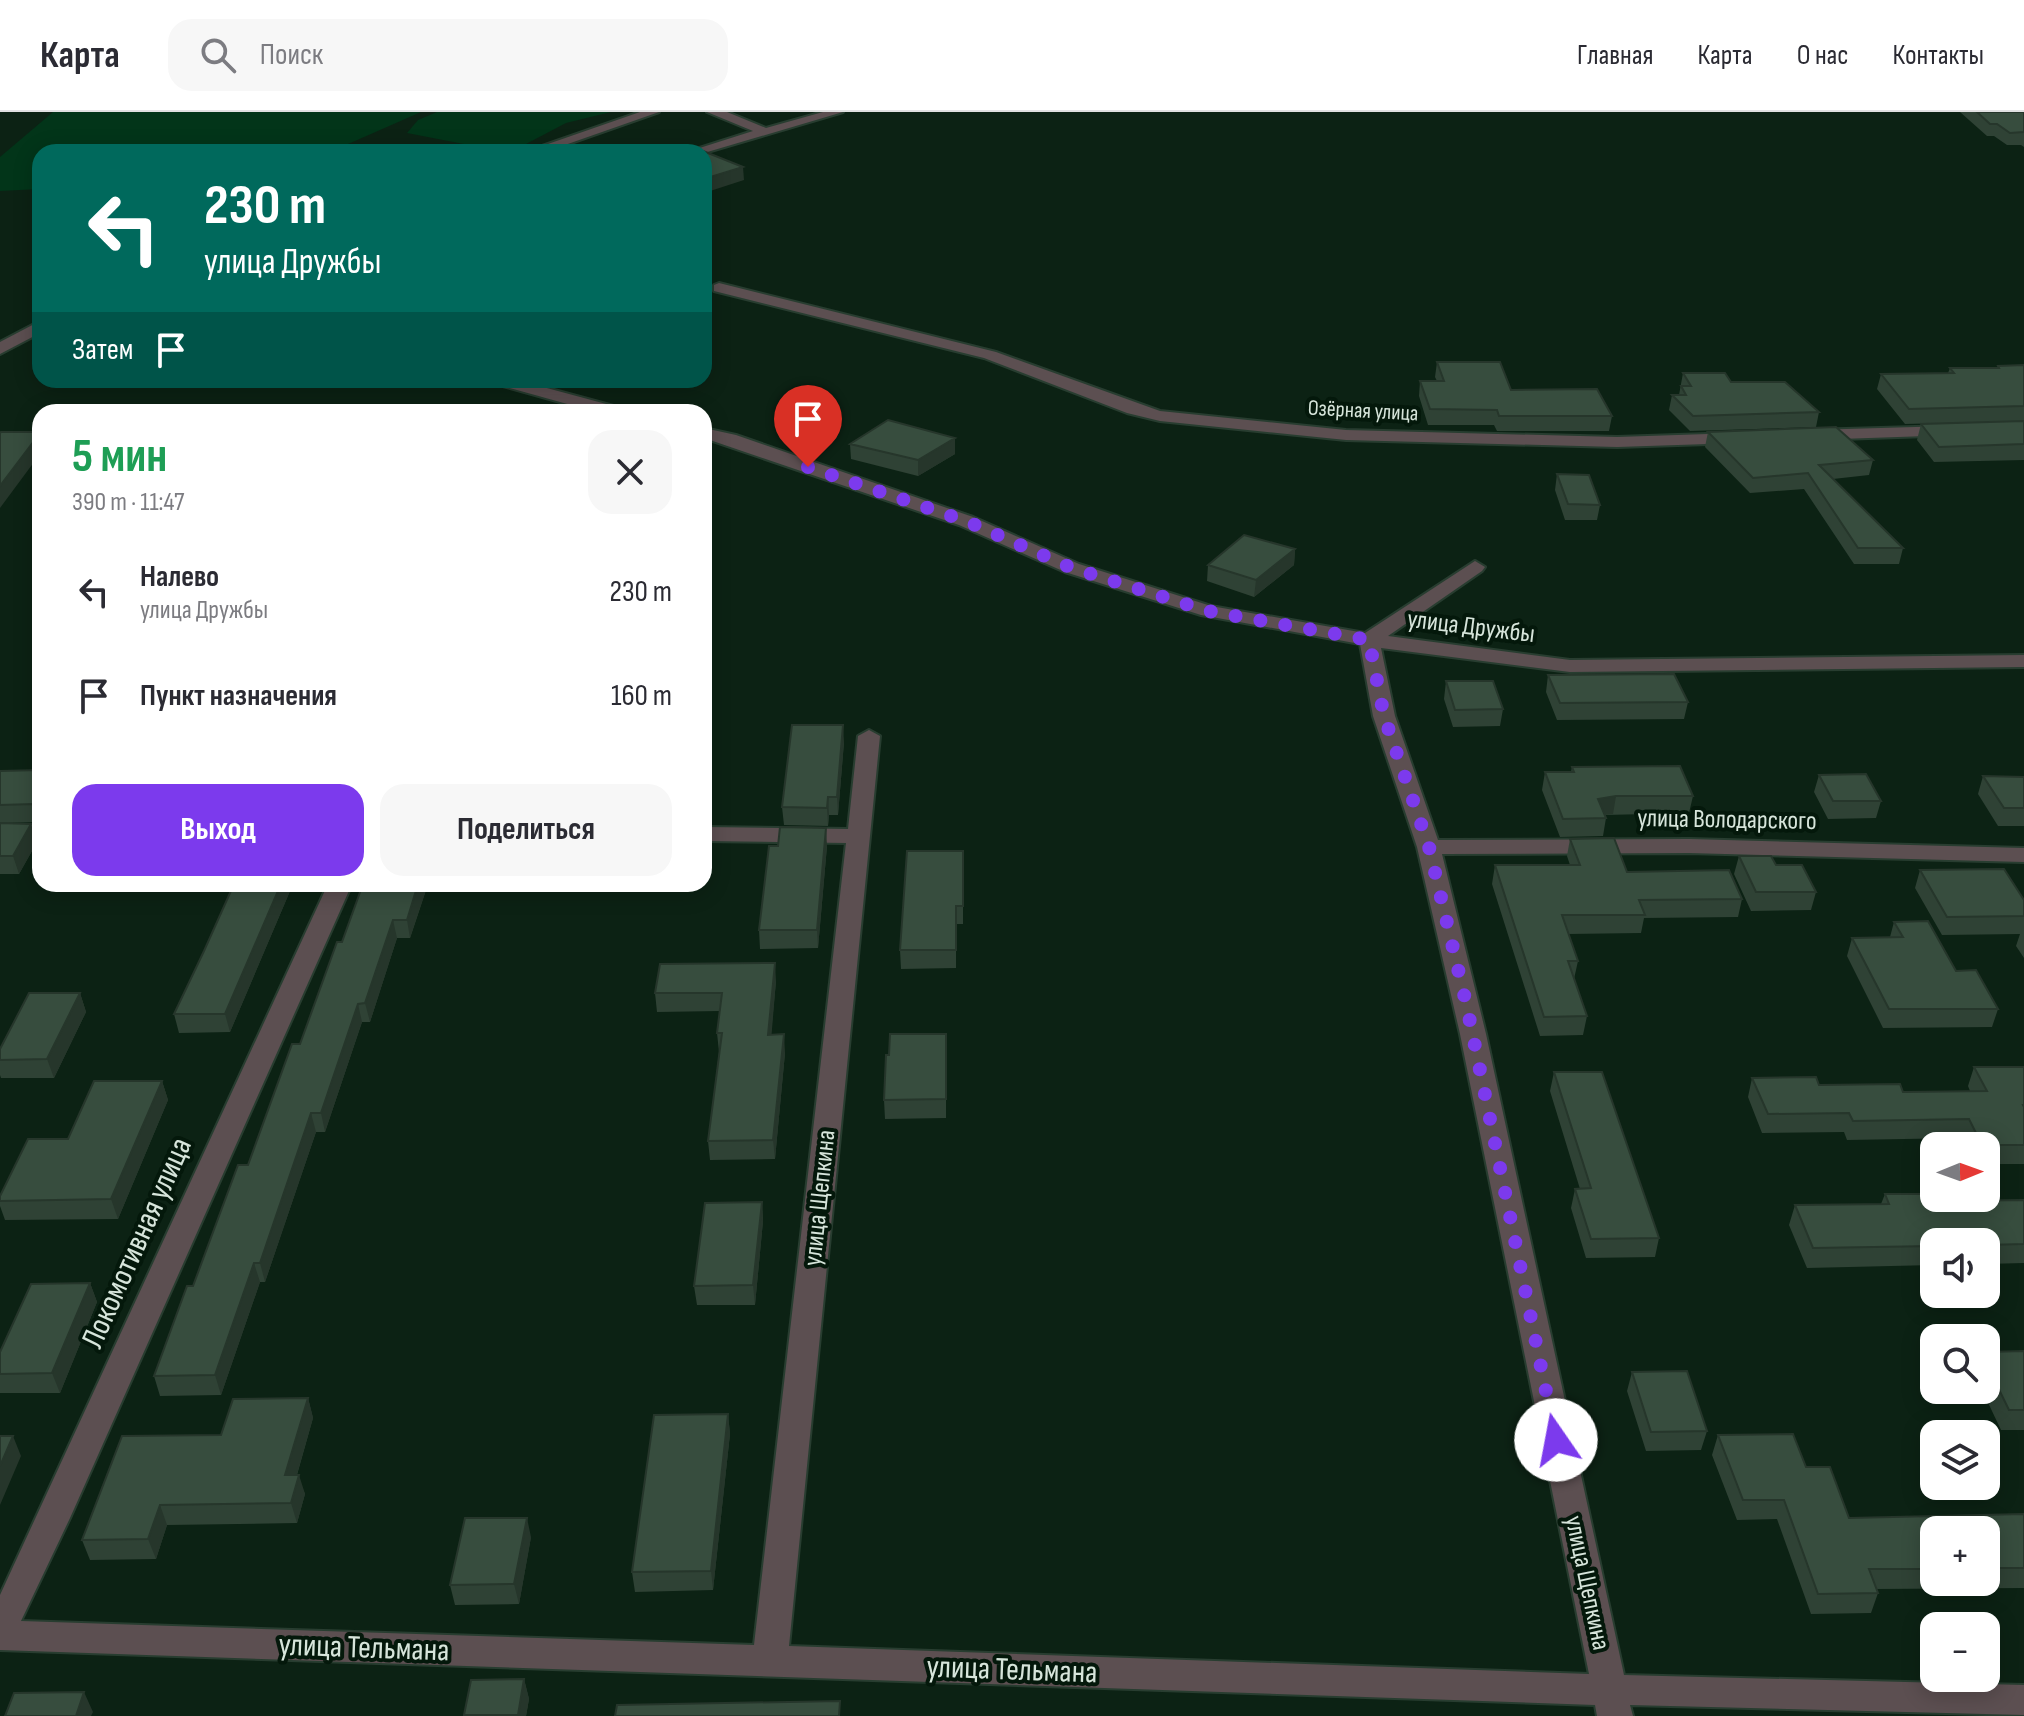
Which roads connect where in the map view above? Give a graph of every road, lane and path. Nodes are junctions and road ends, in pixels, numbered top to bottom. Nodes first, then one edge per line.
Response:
1 (653, 112) edge
2 (713, 112) edge
3 (837, 112) edge
4 (765, 132) junction
5 (556, 144) edge
6 (712, 147) edge
7 (719, 288) dead end
8 (32, 330) edge
9 (1, 347) edge
10 (520, 388) edge
11 (565, 404) edge
12 (1961, 430) edge
13 (712, 435) edge
14 (1789, 436) edge
15 (1758, 437) edge
16 (1475, 567) dead end
17 (1369, 640) junction
18 (2024, 661) edge
19 (869, 736) dead end
20 (0, 832) edge
21 (32, 832) edge
22 (712, 834) edge
23 (859, 836) junction
24 (1429, 847) junction
25 (2021, 859) edge
26 (336, 892) edge
27 (0, 1633) edge
28 (770, 1660) junction
29 (2024, 1700) edge
30 (1612, 1703) edge

1 - 5 street
2 - 4 street
3 - 4 street
4 - 6 street
7 - 15 street, Озёрная улица
8 - 9 street
10 - 11 street
12 - 14 street
13 - 17 street, улица Дружбы
16 - 17 street
17 - 18 street, улица Дружбы
17 - 24 street, улица Щепкина
19 - 23 street, улица Щепкина
20 - 21 street
22 - 23 street
23 - 28 street, улица Щепкина
24 - 25 street, улица Володарского
24 - 30 street, улица Щепкина
26 - 27 street, Локомотивная улица
27 - 28 street, улица Тельмана
28 - 30 street, улица Тельмана
29 - 30 street, улица Тельмана

